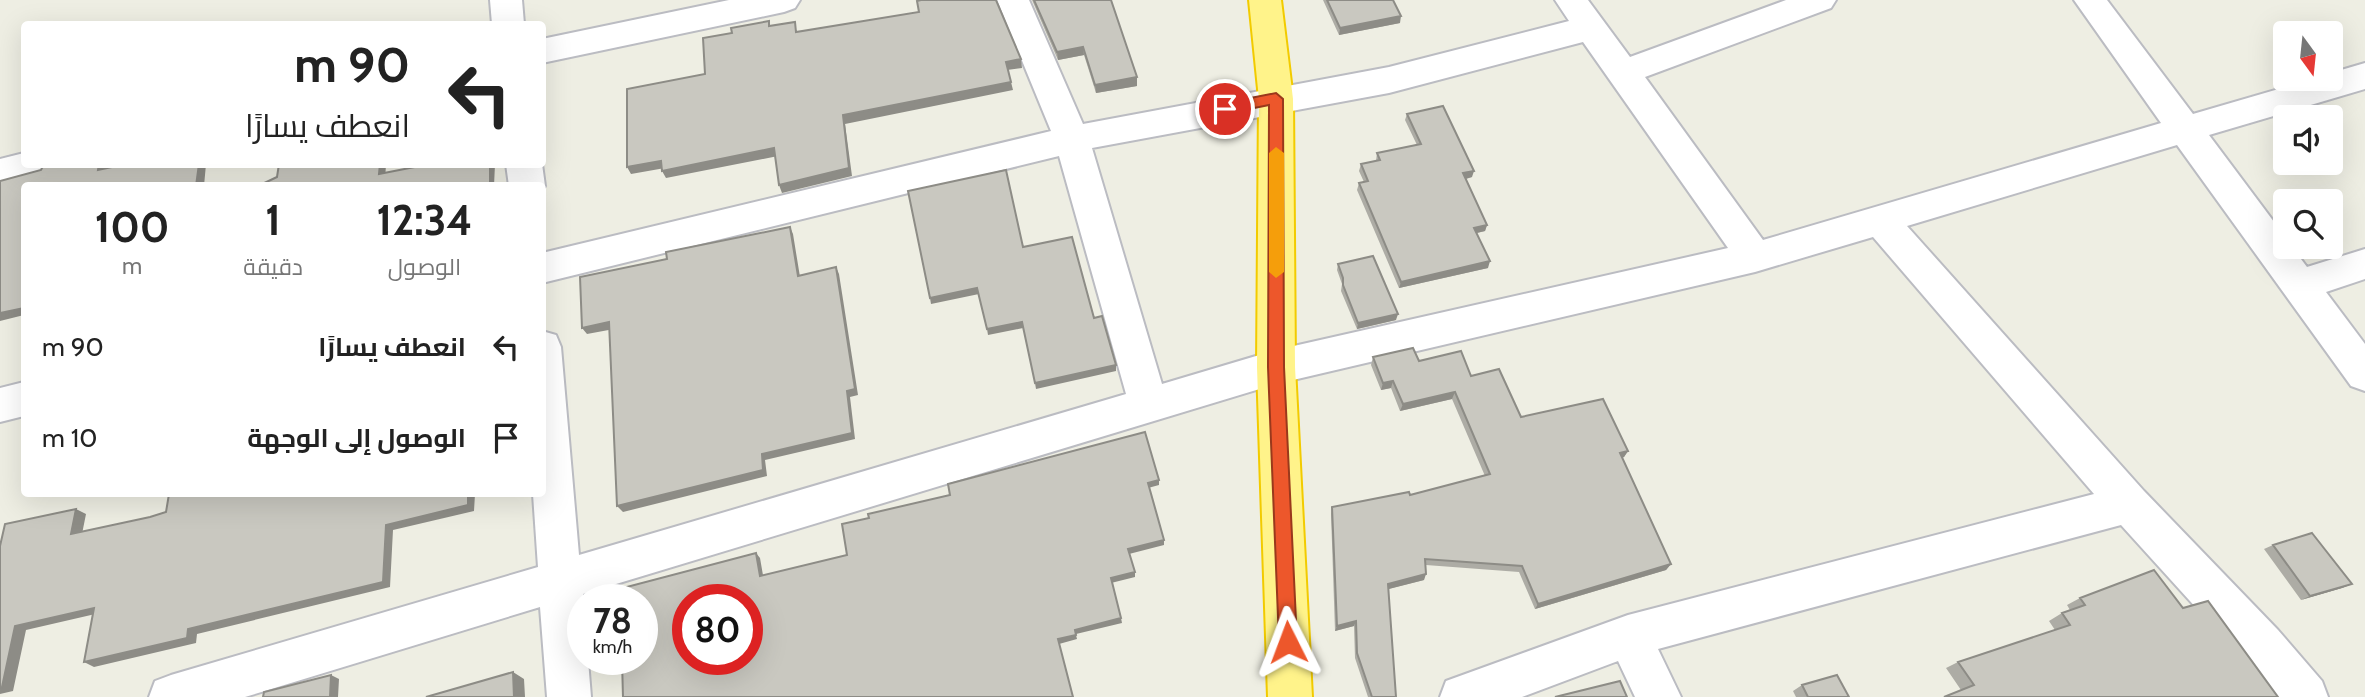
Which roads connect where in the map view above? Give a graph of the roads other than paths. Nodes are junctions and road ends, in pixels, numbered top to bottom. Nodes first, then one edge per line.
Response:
1 (506, 0) edge
2 (784, 0) edge
3 (1013, 0) edge
4 (1265, 0) edge
5 (1571, 0) edge
6 (1820, 0) edge
7 (2090, 0) edge
8 (508, 21) edge
9 (1590, 29) junction
10 (546, 50) edge
11 (1623, 72) junction
12 (2365, 76) edge
13 (1276, 99) junction
14 (2184, 129) junction
15 (1072, 139) junction
16 (21, 168) edge
17 (0, 173) edge
18 (1879, 219) junction
19 (1755, 257) junction
20 (2365, 264) edge
21 (546, 267) edge
22 (2298, 285) junction
23 (1276, 367) junction
24 (2365, 374) edge
25 (21, 400) edge
26 (546, 402) edge
27 (0, 405) edge
28 (1149, 405) junction
29 (2129, 504) junction
30 (559, 583) junction
31 (1628, 636) junction
32 (171, 697) edge
33 (569, 697) edge
34 (1290, 697) edge
35 (1462, 697) edge
36 (1659, 697) edge
37 (2306, 697) edge

1 - 8 street
2 - 10 street
3 - 15 street
4 - 13 highway
5 - 9 street
6 - 11 street
7 - 14 street
9 - 11 street
9 - 13 street
11 - 19 street
12 - 14 street
13 - 15 street
13 - 23 highway
14 - 18 street
14 - 22 street
15 - 21 street
15 - 28 street
16 - 17 street
18 - 19 street
18 - 29 street
19 - 23 street
20 - 22 street
22 - 24 street
23 - 28 street
23 - 34 highway
25 - 27 street
26 - 30 street
28 - 30 street
29 - 31 street
29 - 37 street
30 - 32 street
30 - 33 street
31 - 35 street
31 - 36 street

